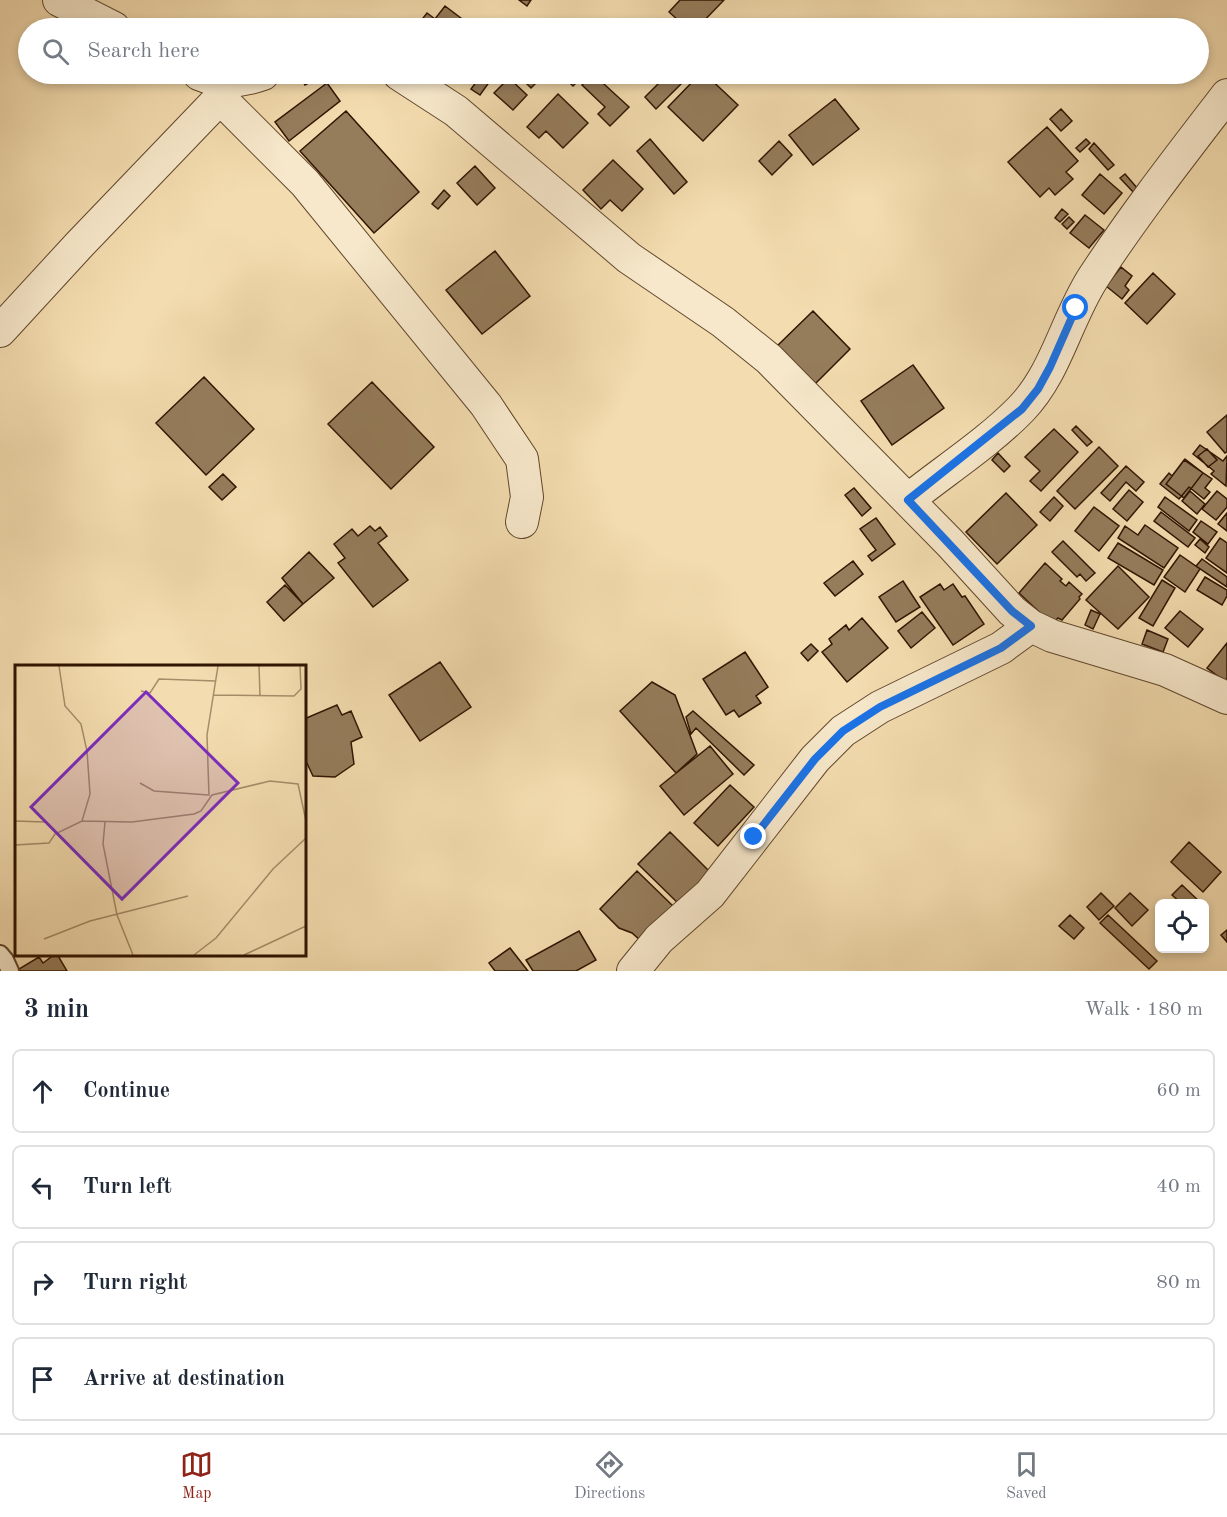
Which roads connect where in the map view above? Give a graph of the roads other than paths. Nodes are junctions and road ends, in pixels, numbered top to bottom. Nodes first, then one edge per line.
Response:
1 (59, 0) edge
2 (94, 18) edge
3 (213, 84) edge
4 (414, 84) edge
5 (1227, 95) edge
6 (0, 331) edge
7 (908, 500) junction
8 (522, 522) dead end
9 (1031, 626) junction
10 (1227, 698) edge
11 (0, 954) edge
12 (10, 971) edge
13 (633, 971) edge

1 - 2 street
3 - 6 street
3 - 8 street
4 - 7 street
5 - 7 street
7 - 9 street
9 - 10 street
9 - 13 street
11 - 12 lane

